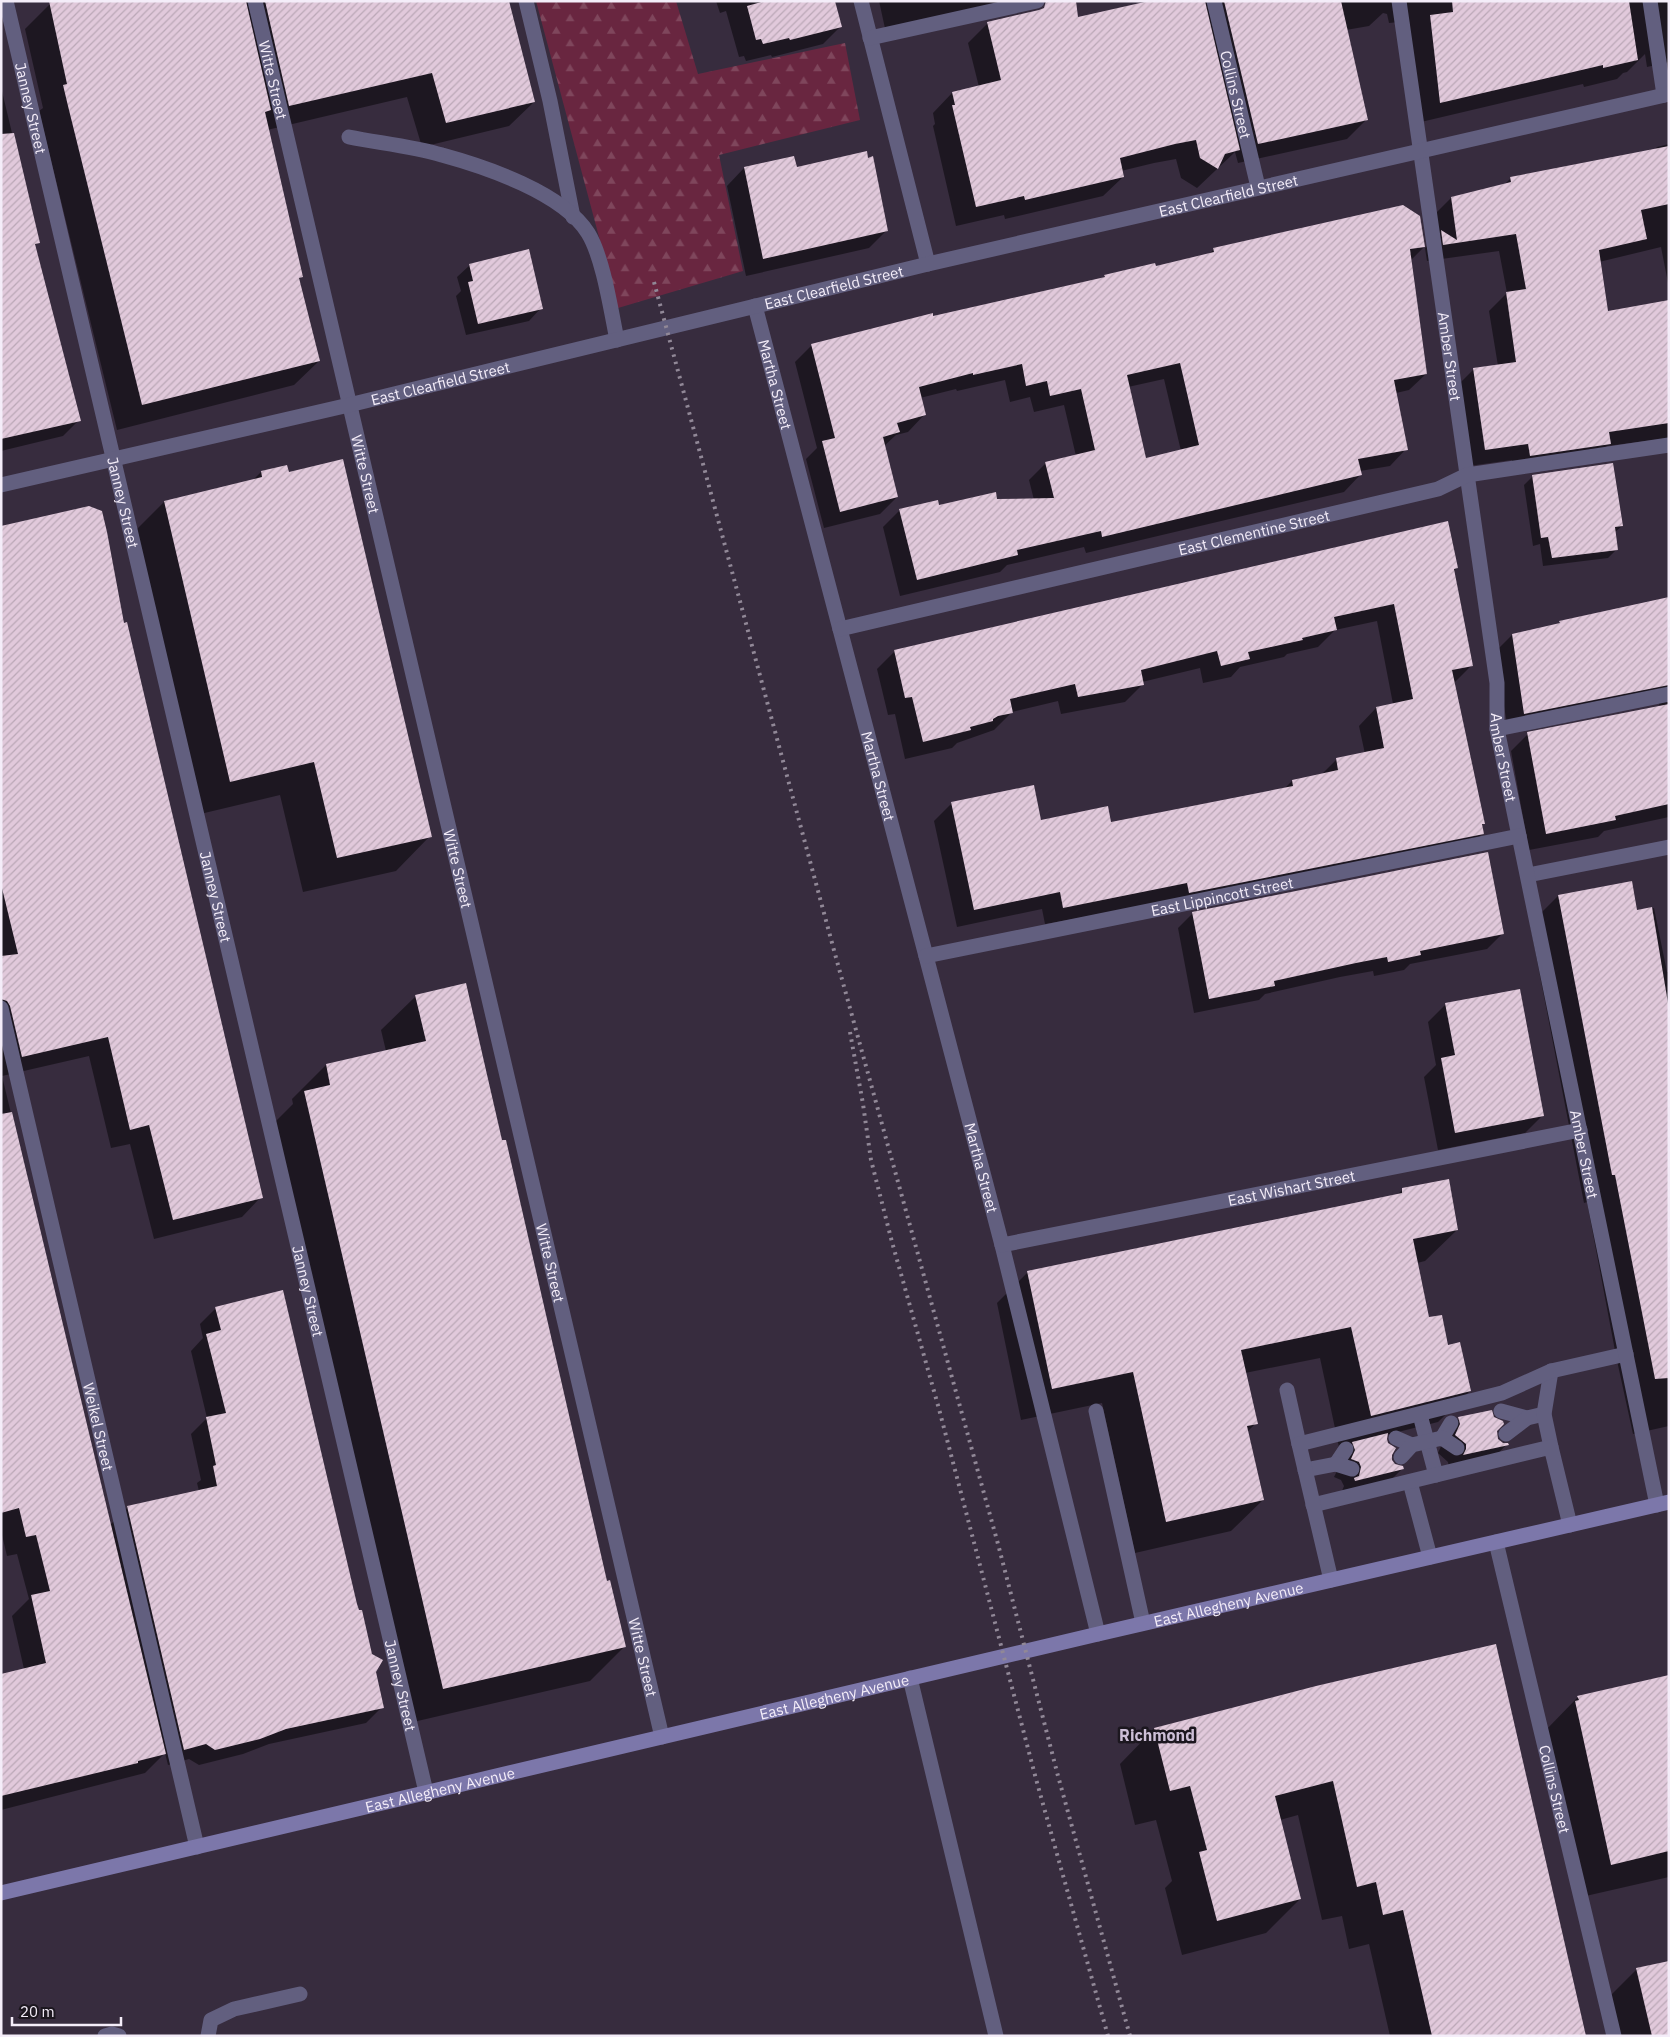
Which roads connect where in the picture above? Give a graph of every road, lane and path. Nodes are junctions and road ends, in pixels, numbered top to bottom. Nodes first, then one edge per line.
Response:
1 (6, 1) edge
2 (255, 1) edge
3 (526, 1) edge
4 (861, 1) edge
5 (1037, 1) edge
6 (1214, 1) edge
7 (1399, 1) edge
8 (1650, 1) edge
9 (870, 38) junction
10 (1666, 95) edge
11 (348, 137) dead end
12 (1421, 150) junction
13 (1258, 187) junction
14 (573, 217) junction
15 (928, 264) junction
16 (755, 306) junction
17 (617, 340) junction
18 (349, 405) junction
19 (1669, 445) edge
20 (114, 459) junction
21 (1467, 475) junction
22 (1, 485) edge
23 (840, 629) junction
24 (1669, 694) edge
25 (1497, 728) junction
26 (1519, 836) junction
27 (1669, 847) edge
28 (1528, 875) junction
29 (926, 956) junction
30 (1, 1008) edge
31 (1580, 1130) junction
32 (1002, 1245) junction
33 (1626, 1354) junction
34 (1551, 1371) junction
35 (1287, 1390) dead end
36 (1096, 1411) dead end
37 (1501, 1411) dead end
38 (1544, 1414) junction
39 (1420, 1415) junction
40 (1527, 1418) junction
41 (1451, 1423) dead end
42 (1506, 1434) dead end
43 (1396, 1438) dead end
44 (1442, 1438) junction
45 (1427, 1442) junction
46 (1299, 1444) junction
47 (1412, 1445) junction
48 (1550, 1447) junction
49 (1457, 1448) dead end
50 (1346, 1449) dead end
51 (1401, 1457) dead end
52 (1336, 1464) junction
53 (1352, 1469) dead end
54 (1305, 1470) junction
55 (1436, 1475) junction
56 (1410, 1482) junction
57 (1313, 1504) junction
58 (1663, 1504) edge
59 (1570, 1525) junction
60 (1496, 1542) junction
61 (1430, 1557) junction
62 (1331, 1580) junction
63 (1143, 1623) junction
64 (1098, 1634) junction
65 (910, 1678) junction
66 (662, 1737) junction
67 (426, 1792) junction
68 (197, 1846) junction
69 (1, 1893) edge
70 (300, 1994) dead end
71 (104, 2036) edge
72 (119, 2036) edge
73 (208, 2036) edge
74 (996, 2036) edge
75 (1614, 2036) edge

1 - 20 street, Janney Street
2 - 18 street, Witte Street
3 - 14 street
4 - 9 street
5 - 9 street
6 - 13 street, Collins Street
7 - 12 street, Amber Street
8 - 10 street
9 - 15 street
10 - 12 street, East Clearfield Street
11 - 14 street
12 - 13 street, East Clearfield Street
12 - 21 street, Amber Street
13 - 15 street, East Clearfield Street
14 - 17 street
15 - 16 street, East Clearfield Street
16 - 17 street, East Clearfield Street
16 - 23 street, Martha Street
17 - 18 street, East Clearfield Street
18 - 20 street, East Clearfield Street
18 - 66 street, Witte Street
19 - 21 street, East Clementine Street
20 - 22 street, East Clearfield Street
20 - 67 street, Janney Street
21 - 23 street, East Clementine Street
21 - 25 street, Amber Street
23 - 29 street, Martha Street
24 - 25 street
25 - 26 street, Amber Street
26 - 28 street, Amber Street
26 - 29 street, East Lippincott Street
27 - 28 street
28 - 31 street, Amber Street
29 - 32 street, Martha Street
30 - 68 street, Weikel Street
31 - 32 street, East Wishart Street
31 - 33 street, Amber Street
32 - 64 street, Martha Street
33 - 34 street
33 - 58 street, Amber Street
34 - 38 street
34 - 39 street
35 - 46 street
36 - 63 street
37 - 40 street
38 - 40 street
38 - 48 street
39 - 45 street
39 - 46 street
40 - 42 street
41 - 44 street
43 - 47 street
44 - 45 street
44 - 49 street
45 - 47 street
45 - 55 street
46 - 54 street
47 - 51 street
48 - 55 street
48 - 59 street
50 - 52 street
52 - 53 street
52 - 54 street
54 - 57 street
55 - 56 street
56 - 57 street
56 - 61 street
57 - 62 street
58 - 59 main road, East Allegheny Avenue
59 - 60 main road, East Allegheny Avenue
60 - 61 main road, East Allegheny Avenue
60 - 75 street, Collins Street
61 - 62 main road, East Allegheny Avenue
62 - 63 main road, East Allegheny Avenue
63 - 64 main road, East Allegheny Avenue
64 - 65 main road, East Allegheny Avenue
65 - 66 main road, East Allegheny Avenue
65 - 74 street
66 - 67 main road, East Allegheny Avenue
67 - 68 main road, East Allegheny Avenue
68 - 69 main road, East Allegheny Avenue
70 - 73 street
71 - 72 street

